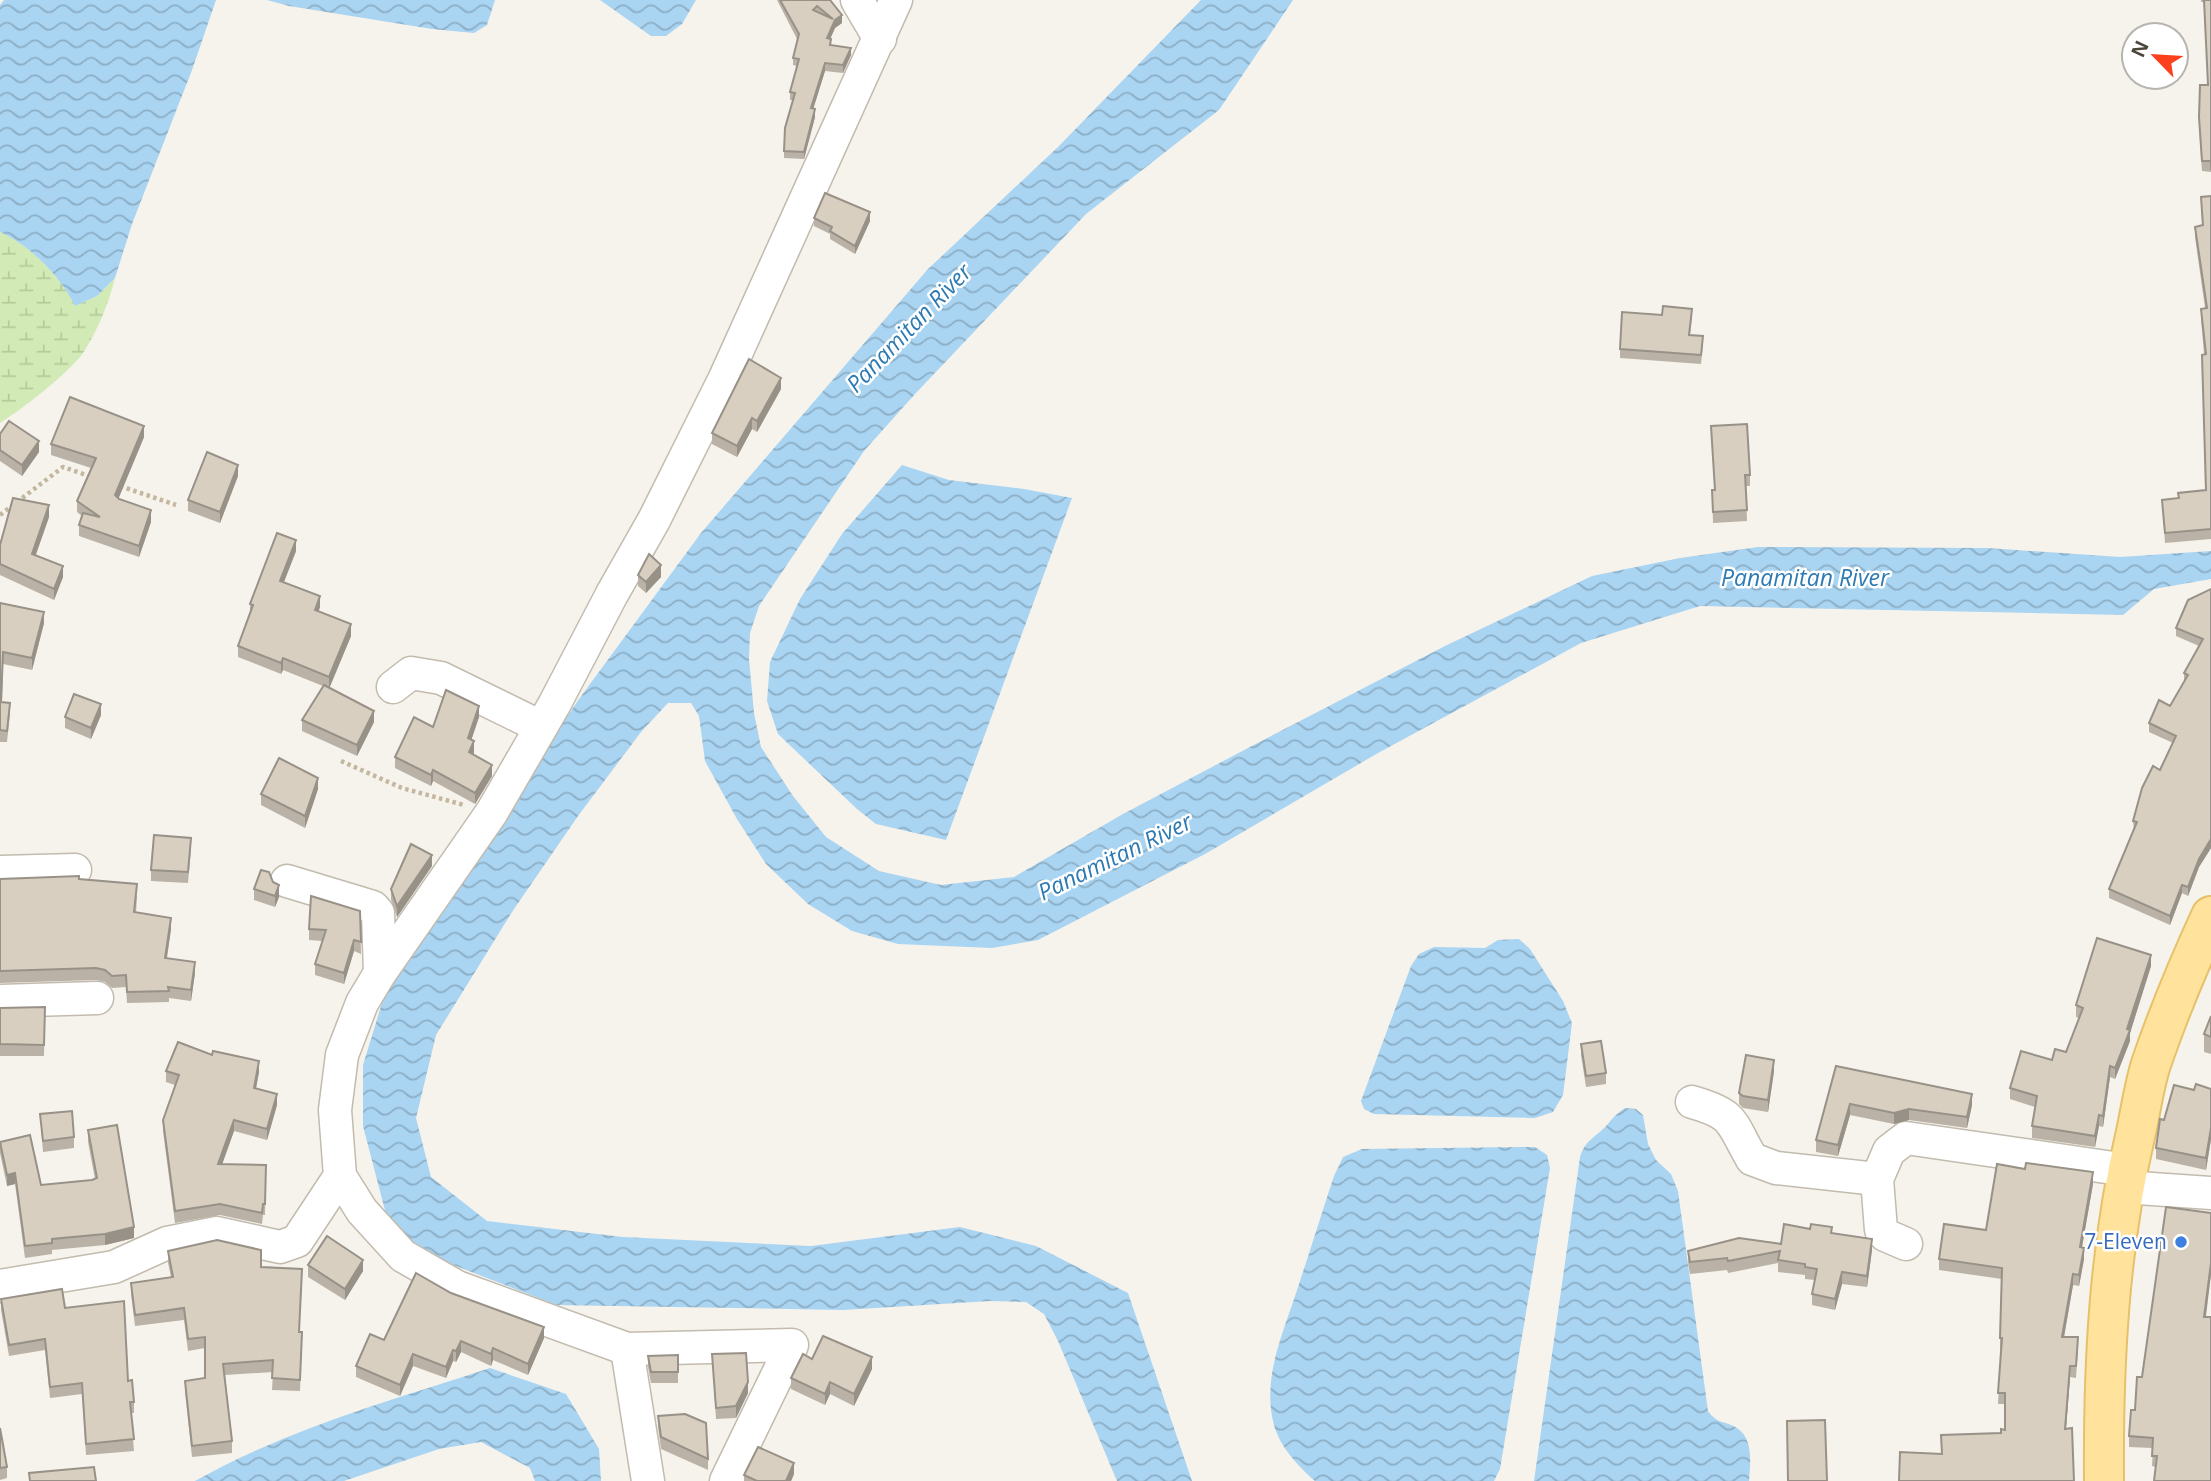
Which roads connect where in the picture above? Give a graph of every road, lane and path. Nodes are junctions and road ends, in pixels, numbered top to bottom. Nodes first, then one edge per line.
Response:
1 (857, 0) edge
2 (896, 0) edge
3 (880, 39) junction
4 (100, 480) edge
5 (113, 484) edge
6 (176, 505) dead end
7 (0, 515) edge
8 (393, 687) dead end
9 (541, 727) junction
10 (341, 761) dead end
11 (492, 812) junction
12 (75, 870) dead end
13 (0, 872) edge
14 (287, 881) dead end
15 (2211, 916) edge
16 (380, 973) junction
17 (97, 998) dead end
18 (0, 1001) edge
19 (1692, 1102) dead end
20 (340, 1176) junction
21 (2125, 1178) junction
22 (1877, 1179) junction
23 (2211, 1193) edge
24 (1906, 1244) dead end
25 (0, 1286) edge
26 (626, 1349) junction
27 (648, 1481) edge
28 (726, 1481) edge
29 (2104, 1481) edge

1 - 3 street
2 - 3 street
3 - 9 street
4 - 7 path
5 - 6 path
8 - 9 street
9 - 11 street
10 - 11 path
11 - 16 street
12 - 13 street
14 - 16 street
15 - 21 main road
16 - 20 street
17 - 18 street
19 - 22 street
20 - 25 street
20 - 26 street
21 - 22 street
21 - 23 street
21 - 29 main road
22 - 24 street
26 - 27 street
26 - 28 street

